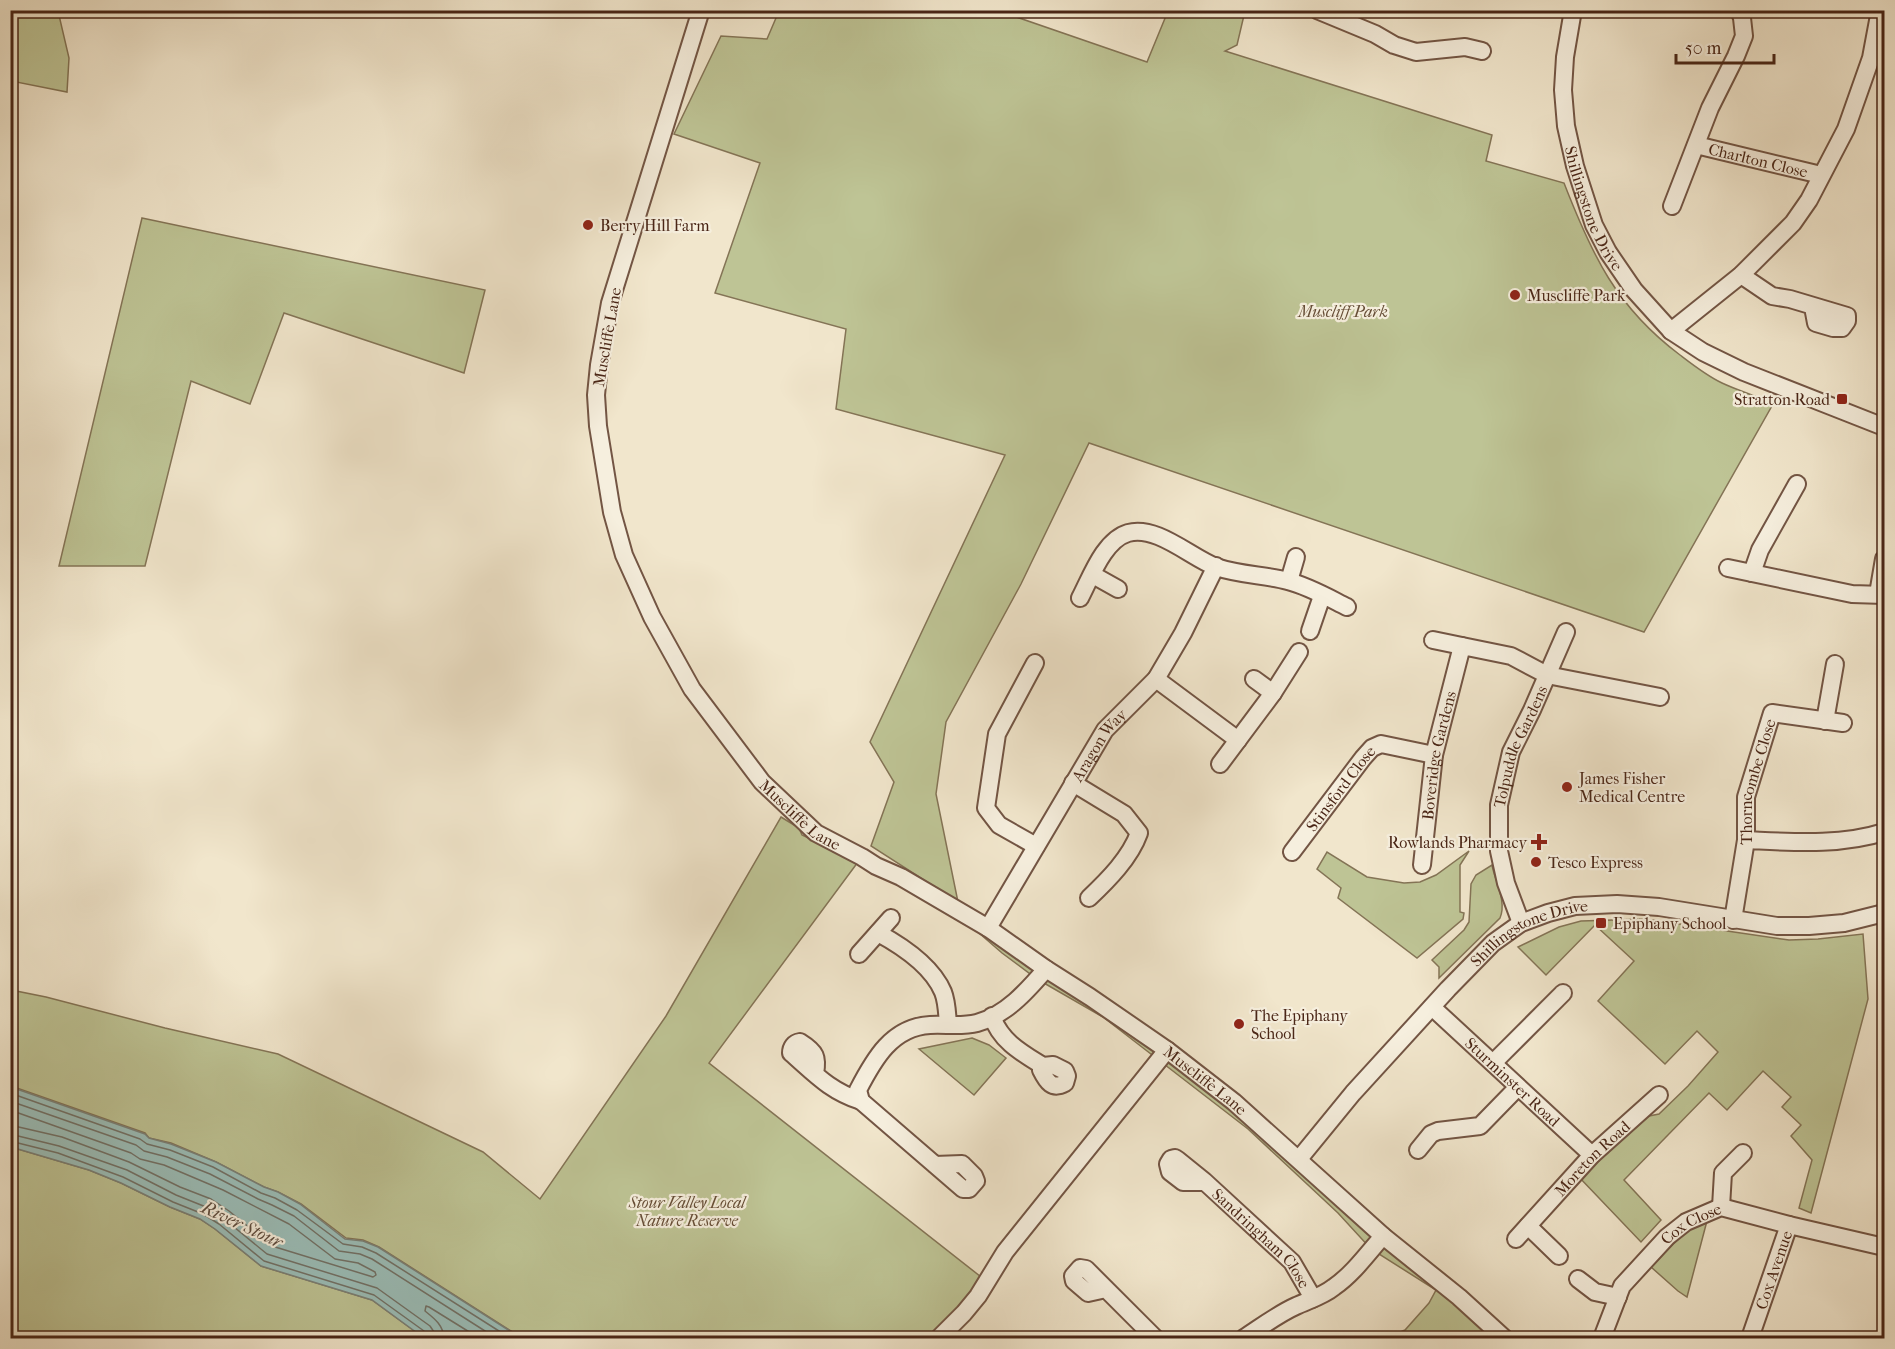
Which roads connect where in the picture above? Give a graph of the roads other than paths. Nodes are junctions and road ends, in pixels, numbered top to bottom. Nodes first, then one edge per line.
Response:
1 (701, 10) edge
2 (1573, 10) edge
3 (1739, 10) edge
4 (1880, 10) edge
5 (1316, 14) edge
6 (1482, 51) dead end
7 (1696, 145) junction
8 (1821, 175) junction
9 (1672, 206) dead end
10 (1742, 275) junction
11 (1813, 307) dead end
12 (1671, 331) junction
13 (1884, 427) edge
14 (1797, 484) dead end
15 (1296, 557) dead end
16 (1884, 559) edge
17 (1216, 566) junction
18 (1728, 568) dead end
19 (1752, 573) junction
20 (1093, 575) junction
21 (1289, 581) junction
22 (1118, 589) dead end
23 (1881, 594) edge
24 (1322, 596) junction
25 (1080, 598) dead end
26 (1347, 607) dead end
27 (1310, 631) dead end
28 (1566, 632) dead end
29 (1433, 640) dead end
30 (1462, 646) junction
31 (1299, 652) dead end
32 (1035, 663) dead end
33 (1835, 664) dead end
34 (1547, 675) junction
35 (1156, 679) junction
36 (1254, 679) dead end
37 (1273, 693) junction
38 (1659, 697) dead end
39 (1825, 721) junction
40 (1843, 723) dead end
41 (1238, 740) junction
42 (1434, 755) junction
43 (1220, 764) dead end
44 (1073, 783) junction
45 (1884, 832) edge
46 (1746, 840) junction
47 (1036, 846) junction
48 (1292, 852) dead end
49 (1422, 865) dead end
50 (1089, 898) dead end
51 (1884, 913) edge
52 (891, 918) dead end
53 (1732, 920) junction
54 (1521, 923) junction
55 (988, 928) junction
56 (878, 933) junction
57 (859, 954) dead end
58 (1046, 969) junction
59 (1563, 993) dead end
60 (1432, 1007) junction
61 (993, 1016) junction
62 (948, 1024) junction
63 (1167, 1050) junction
64 (1493, 1063) junction
65 (1043, 1066) dead end
66 (815, 1074) dead end
67 (1518, 1087) junction
68 (1659, 1095) dead end
69 (861, 1101) junction
70 (1418, 1150) dead end
71 (1743, 1153) dead end
72 (1592, 1155) junction
73 (1299, 1159) junction
74 (935, 1165) dead end
75 (1204, 1182) dead end
76 (1722, 1207) junction
77 (1789, 1225) junction
78 (1528, 1226) junction
79 (1383, 1236) junction
80 (1516, 1239) dead end
81 (1884, 1248) edge
82 (1559, 1256) dead end
83 (1578, 1280) dead end
84 (1106, 1289) dead end
85 (1618, 1297) junction
86 (1312, 1299) junction
87 (939, 1338) edge
88 (1155, 1338) edge
89 (1244, 1338) edge
90 (1504, 1338) edge
91 (1602, 1338) edge
92 (1750, 1338) edge

1 - 55 street, Muscliffe Lane
2 - 12 street, Shillingstone Drive
3 - 7 street, Charlton Close
4 - 8 street
5 - 6 street
7 - 8 street, Charlton Close
7 - 9 street, Charlton Close
8 - 10 street
10 - 11 street
10 - 12 street
12 - 13 street, Shillingstone Drive
14 - 19 street
15 - 21 street
16 - 23 street
17 - 20 street
17 - 21 street
17 - 35 street, Aragon Way
18 - 19 street
19 - 23 street
20 - 22 street
20 - 25 street
21 - 24 street
24 - 26 street
24 - 27 street
28 - 34 street, Tolpuddle Gardens
29 - 30 street
30 - 34 street
30 - 42 street, Boveridge Gardens
31 - 37 street
32 - 47 street
33 - 39 street
34 - 38 street, Tolpuddle Gardens
34 - 54 street, Tolpuddle Gardens
35 - 41 street
35 - 44 street, Aragon Way
36 - 37 street
37 - 41 street
39 - 40 street, Thorncombe Close
39 - 46 street, Thorncombe Close
41 - 43 street
42 - 48 street, Stinsford Close
42 - 49 street, Boveridge Gardens
44 - 47 street, Aragon Way
44 - 50 street
45 - 46 street
46 - 53 street, Thorncombe Close
47 - 55 street, Aragon Way
51 - 53 street, Shillingstone Drive
52 - 56 street
53 - 54 street, Shillingstone Drive
54 - 60 street, Shillingstone Drive
55 - 58 street, Muscliffe Lane
56 - 57 street
56 - 62 street
58 - 61 street
58 - 63 street, Muscliffe Lane
59 - 64 street
60 - 64 street, Sturminster Road
60 - 73 street, Shillingstone Drive
61 - 62 street
61 - 65 street
62 - 69 street
63 - 73 street, Muscliffe Lane
63 - 87 street
64 - 67 street, Sturminster Road
66 - 69 street
67 - 70 street
67 - 72 street, Sturminster Road
68 - 72 street, Moreton Road
69 - 74 street
71 - 76 street
72 - 78 street, Moreton Road
73 - 79 street, Muscliffe Lane
75 - 86 street, Sandringham Close
76 - 77 street, Cox Close
76 - 85 street, Cox Close
77 - 81 street, Cox Avenue
77 - 92 street, Cox Avenue
78 - 80 street, Moreton Road
78 - 82 street
79 - 86 street
79 - 90 street, Muscliffe Lane
83 - 85 street
84 - 88 street
85 - 91 street, Cox Close
86 - 89 street

